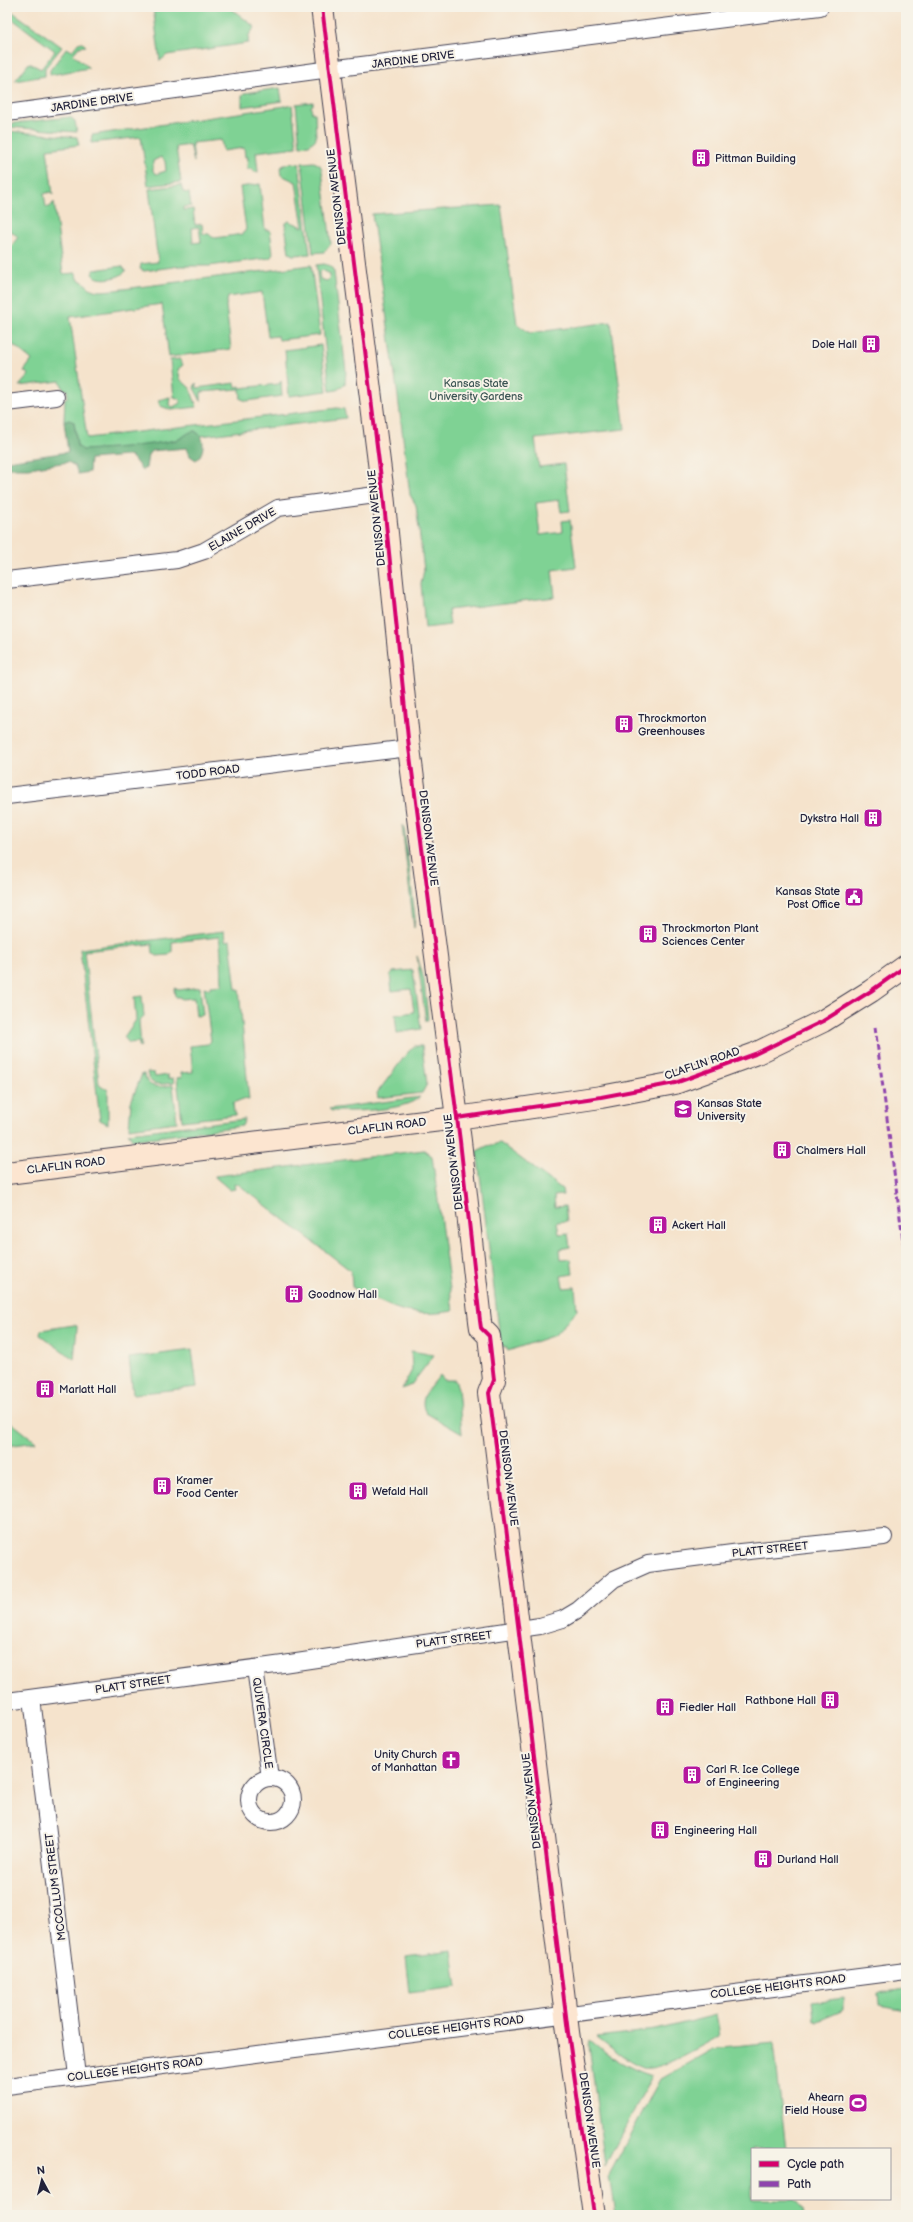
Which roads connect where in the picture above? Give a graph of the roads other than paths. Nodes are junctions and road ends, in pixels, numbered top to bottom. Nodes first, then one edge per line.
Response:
1 (322, 7) edge
2 (820, 7) edge
3 (330, 69) junction
4 (7, 113) edge
5 (56, 397) dead end
6 (7, 403) edge
7 (382, 494) junction
8 (7, 580) edge
9 (409, 748) junction
10 (7, 796) edge
11 (906, 966) edge
12 (457, 1118) junction
13 (7, 1173) edge
14 (884, 1537) dead end
15 (519, 1630) junction
16 (255, 1668) junction
17 (32, 1698) junction
18 (7, 1701) edge
19 (270, 1778) dead end
20 (906, 1971) edge
21 (566, 2014) junction
22 (77, 2076) junction
23 (7, 2086) edge
24 (594, 2215) edge

1 - 3 street, DENISON AVENUE
2 - 3 street, JARDINE DRIVE
3 - 4 street, JARDINE DRIVE
3 - 7 street, DENISON AVENUE
5 - 6 street
7 - 8 street, ELAINE DRIVE
7 - 9 street, DENISON AVENUE
9 - 10 street, TODD ROAD
9 - 12 street, DENISON AVENUE
11 - 12 street, CLAFLIN ROAD
12 - 13 street, CLAFLIN ROAD
12 - 15 street, DENISON AVENUE
14 - 15 street, PLATT STREET
15 - 16 street, PLATT STREET
15 - 21 street, DENISON AVENUE
16 - 17 street, PLATT STREET
16 - 19 street, QUIVERA CIRCLE
17 - 18 street, PLATT STREET
17 - 22 street, MCCOLLUM STREET
20 - 21 street, COLLEGE HEIGHTS ROAD
21 - 22 street, COLLEGE HEIGHTS ROAD
21 - 24 street, DENISON AVENUE
22 - 23 street, COLLEGE HEIGHTS ROAD

